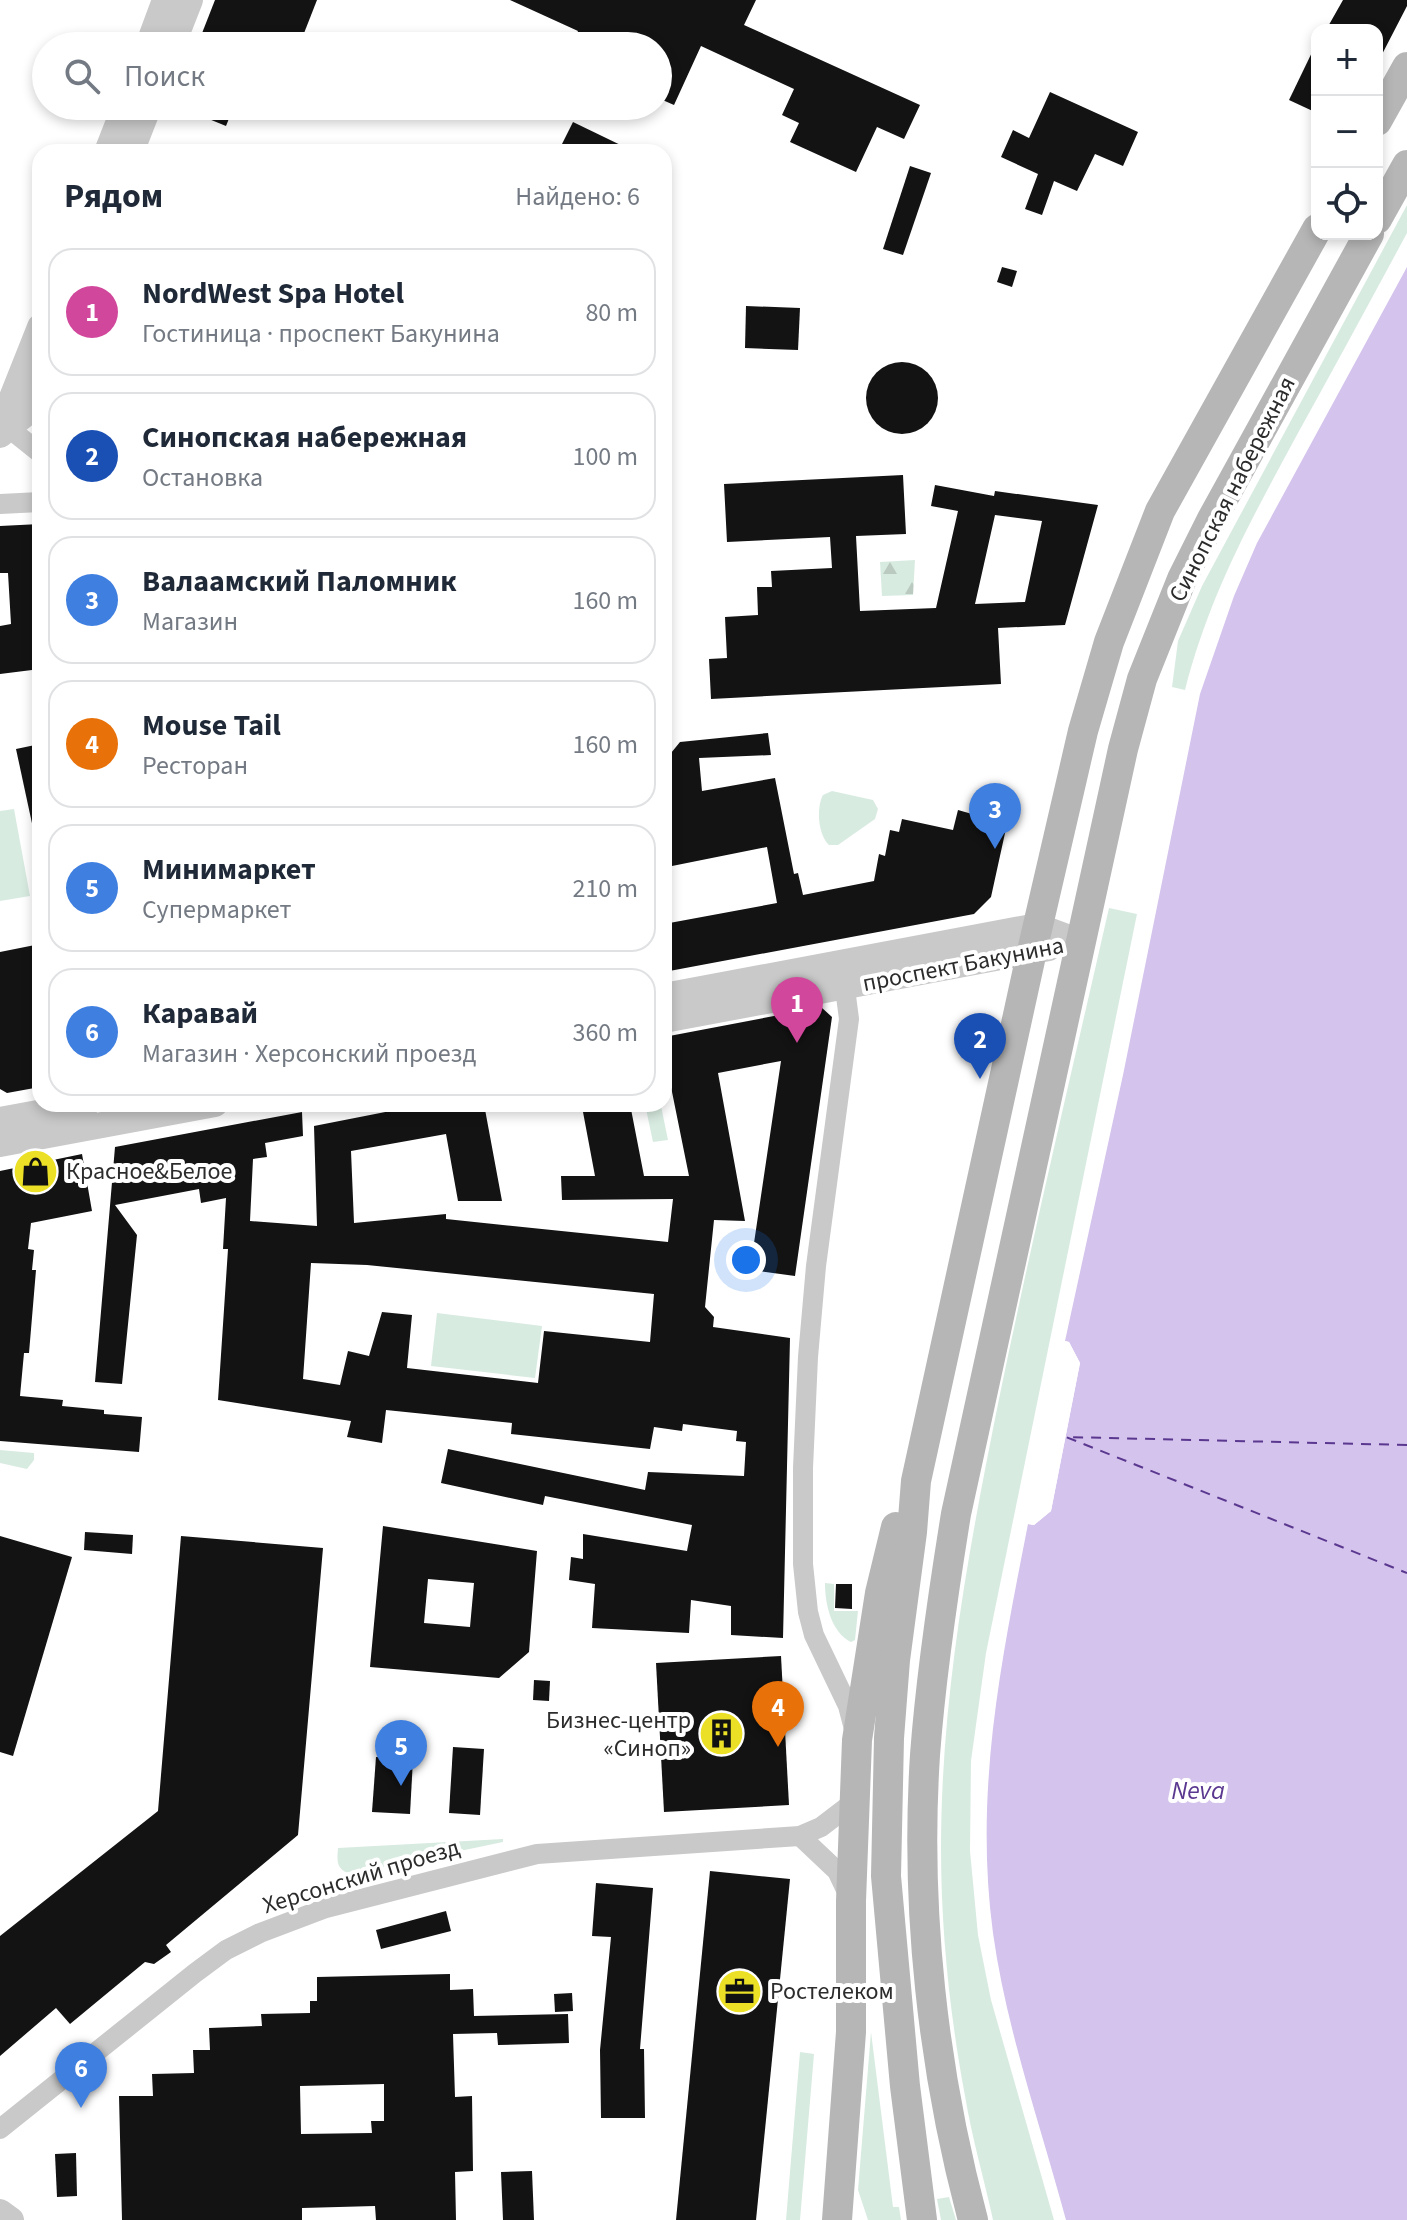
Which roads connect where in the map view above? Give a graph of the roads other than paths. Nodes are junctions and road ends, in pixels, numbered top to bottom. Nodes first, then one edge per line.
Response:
1 (165, 0) edge
2 (190, 0) edge
3 (153, 32) edge
4 (177, 32) edge
5 (1407, 67) edge
6 (1383, 110) edge
7 (120, 120) edge
8 (144, 120) edge
9 (110, 144) edge
10 (134, 144) edge
11 (1407, 165) edge
12 (1383, 208) edge
13 (1311, 240) edge
14 (1366, 240) edge
15 (32, 347) edge
16 (32, 404) edge
17 (2, 419) edge
18 (32, 446) edge
19 (32, 502) edge
20 (0, 504) edge
21 (1034, 939) junction
22 (1080, 942) junction
23 (844, 974) junction
24 (672, 995) edge
25 (672, 1018) edge
26 (44, 1112) edge
27 (172, 1112) edge
28 (0, 1120) edge
29 (0, 1144) edge
30 (916, 1481) junction
31 (857, 1740) junction
32 (855, 1801) junction
33 (800, 1836) junction
34 (851, 1901) junction
35 (0, 2129) edge
36 (0, 2212) edge
37 (11, 2220) edge
38 (837, 2220) edge
39 (922, 2220) edge
40 (973, 2220) edge

1 - 3 street
2 - 4 street
5 - 6 main road
7 - 9 street
8 - 10 street
11 - 12 main road
13 - 21 main road, Синопская набережная
14 - 22 main road, Синопская набережная
15 - 17 street
16 - 17 street
17 - 18 street
19 - 20 street
21 - 22 street, проспект Бакунина
21 - 23 street, проспект Бакунина
21 - 30 main road, Синопская набережная
22 - 40 main road, Синопская набережная
23 - 24 street, проспект Бакунина
23 - 25 street, проспект Бакунина
23 - 31 street, Синопская набережная
26 - 28 street
27 - 29 street
30 - 31 main road, Синопская набережная
30 - 39 main road, Синопская набережная
31 - 32 main road, Синопская набережная
32 - 33 street, Херсонский проезд
32 - 34 main road, Синопская набережная
33 - 34 street
33 - 35 street, Херсонский проезд
34 - 38 main road, Синопская набережная
36 - 37 street

